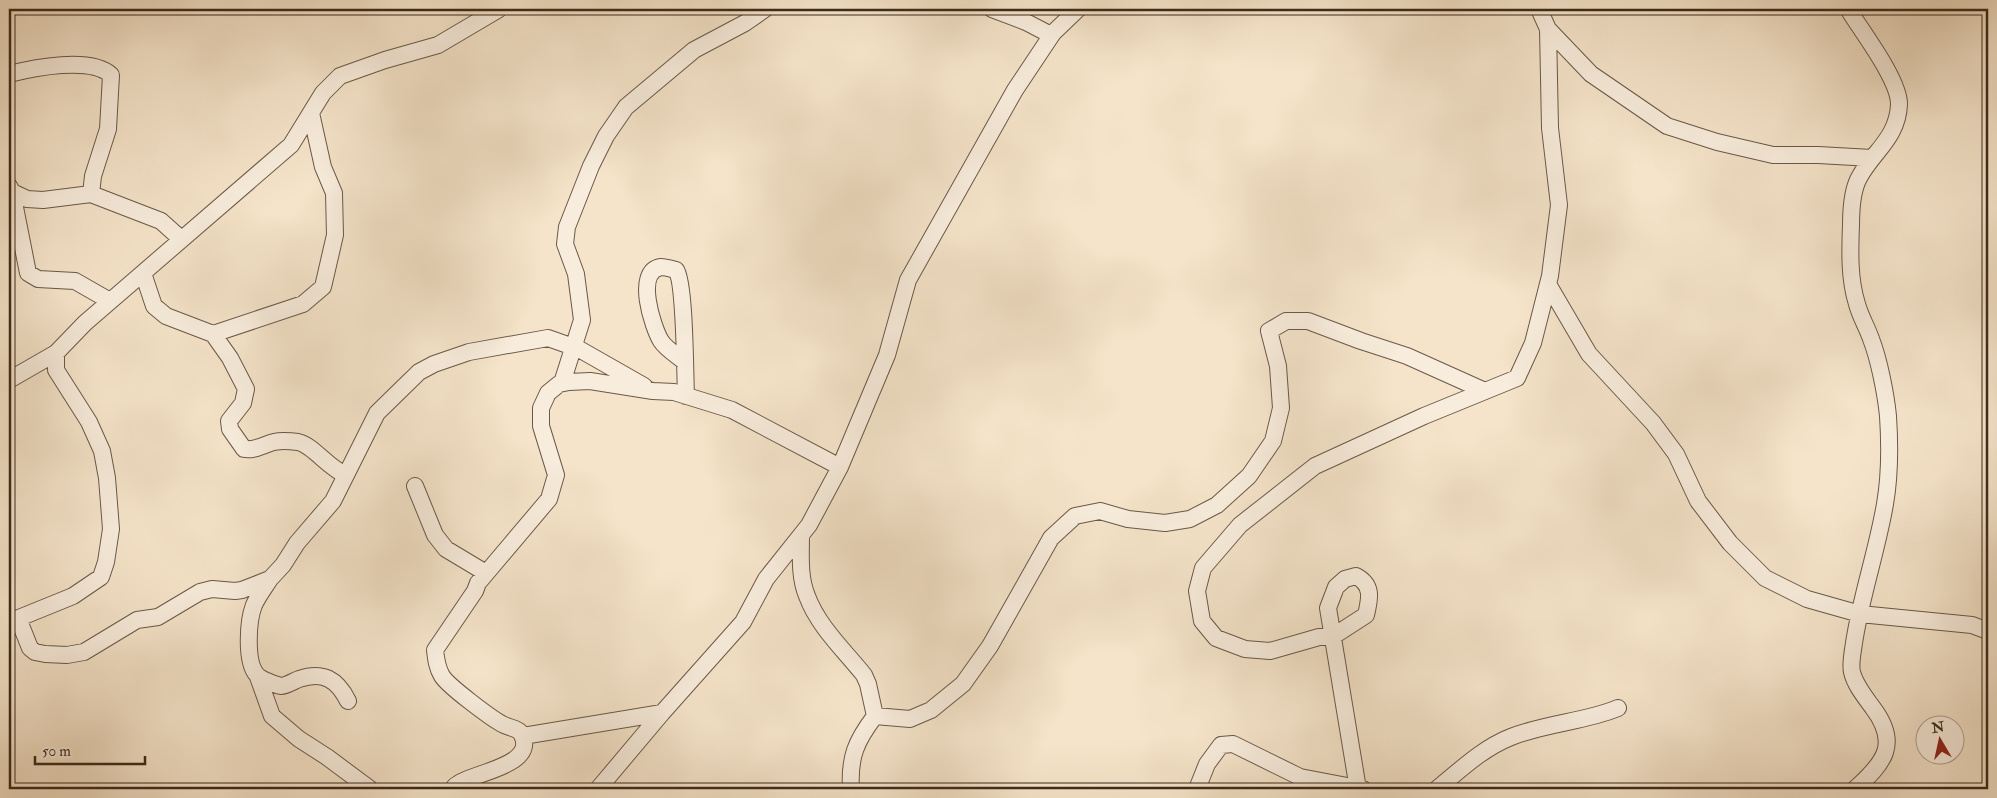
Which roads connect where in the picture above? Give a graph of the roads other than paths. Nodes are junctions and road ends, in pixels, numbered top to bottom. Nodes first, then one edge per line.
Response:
1 (499, 9) edge
2 (765, 9) edge
3 (992, 9) edge
4 (1078, 9) edge
5 (1539, 9) edge
6 (1850, 9) edge
7 (1548, 29) junction
8 (1051, 36) junction
9 (9, 74) edge
10 (311, 113) junction
11 (1872, 158) junction
12 (10, 189) edge
13 (91, 194) junction
14 (181, 239) junction
15 (143, 273) junction
16 (1548, 284) junction
17 (110, 301) junction
18 (213, 334) junction
19 (573, 346) junction
20 (56, 353) junction
21 (685, 362) junction
22 (9, 380) edge
23 (562, 383) junction
24 (653, 391) junction
25 (1485, 391) junction
26 (686, 396) junction
27 (840, 467) junction
28 (346, 475) junction
29 (415, 486) dead end
30 (801, 535) junction
31 (486, 573) junction
32 (270, 579) junction
33 (1860, 614) junction
34 (14, 620) edge
35 (1988, 631) edge
36 (258, 677) junction
37 (348, 701) dead end
38 (1618, 708) dead end
39 (662, 713) junction
40 (876, 716) junction
41 (523, 736) junction
42 (370, 789) edge
43 (453, 789) edge
44 (598, 789) edge
45 (851, 789) edge
46 (1197, 789) edge
47 (1358, 789) edge
48 (1363, 789) edge
49 (1437, 789) edge
50 (1856, 789) edge

1 - 10 street
2 - 19 street
3 - 8 street
4 - 8 street
5 - 7 street
6 - 11 street
7 - 11 street
7 - 16 street
8 - 27 street
9 - 13 street
10 - 14 street
10 - 18 street
11 - 33 street
12 - 13 street
12 - 17 street
13 - 14 street
14 - 15 street
15 - 17 street
15 - 18 street
16 - 25 street
16 - 33 street
17 - 20 street
18 - 28 street
19 - 23 street
19 - 24 street
19 - 28 street
20 - 22 street
20 - 34 street
21 - 21 street
21 - 26 street
23 - 24 street
23 - 31 street
24 - 26 street
25 - 40 street
25 - 47 street
26 - 27 street
27 - 30 street
28 - 32 street
29 - 31 street
30 - 39 street
30 - 40 street
31 - 41 street
32 - 34 street
32 - 36 street
33 - 35 street
33 - 50 street
36 - 37 street
36 - 42 street
38 - 49 street
39 - 41 street
39 - 44 street
40 - 45 street
41 - 43 street
46 - 47 street
47 - 48 street

